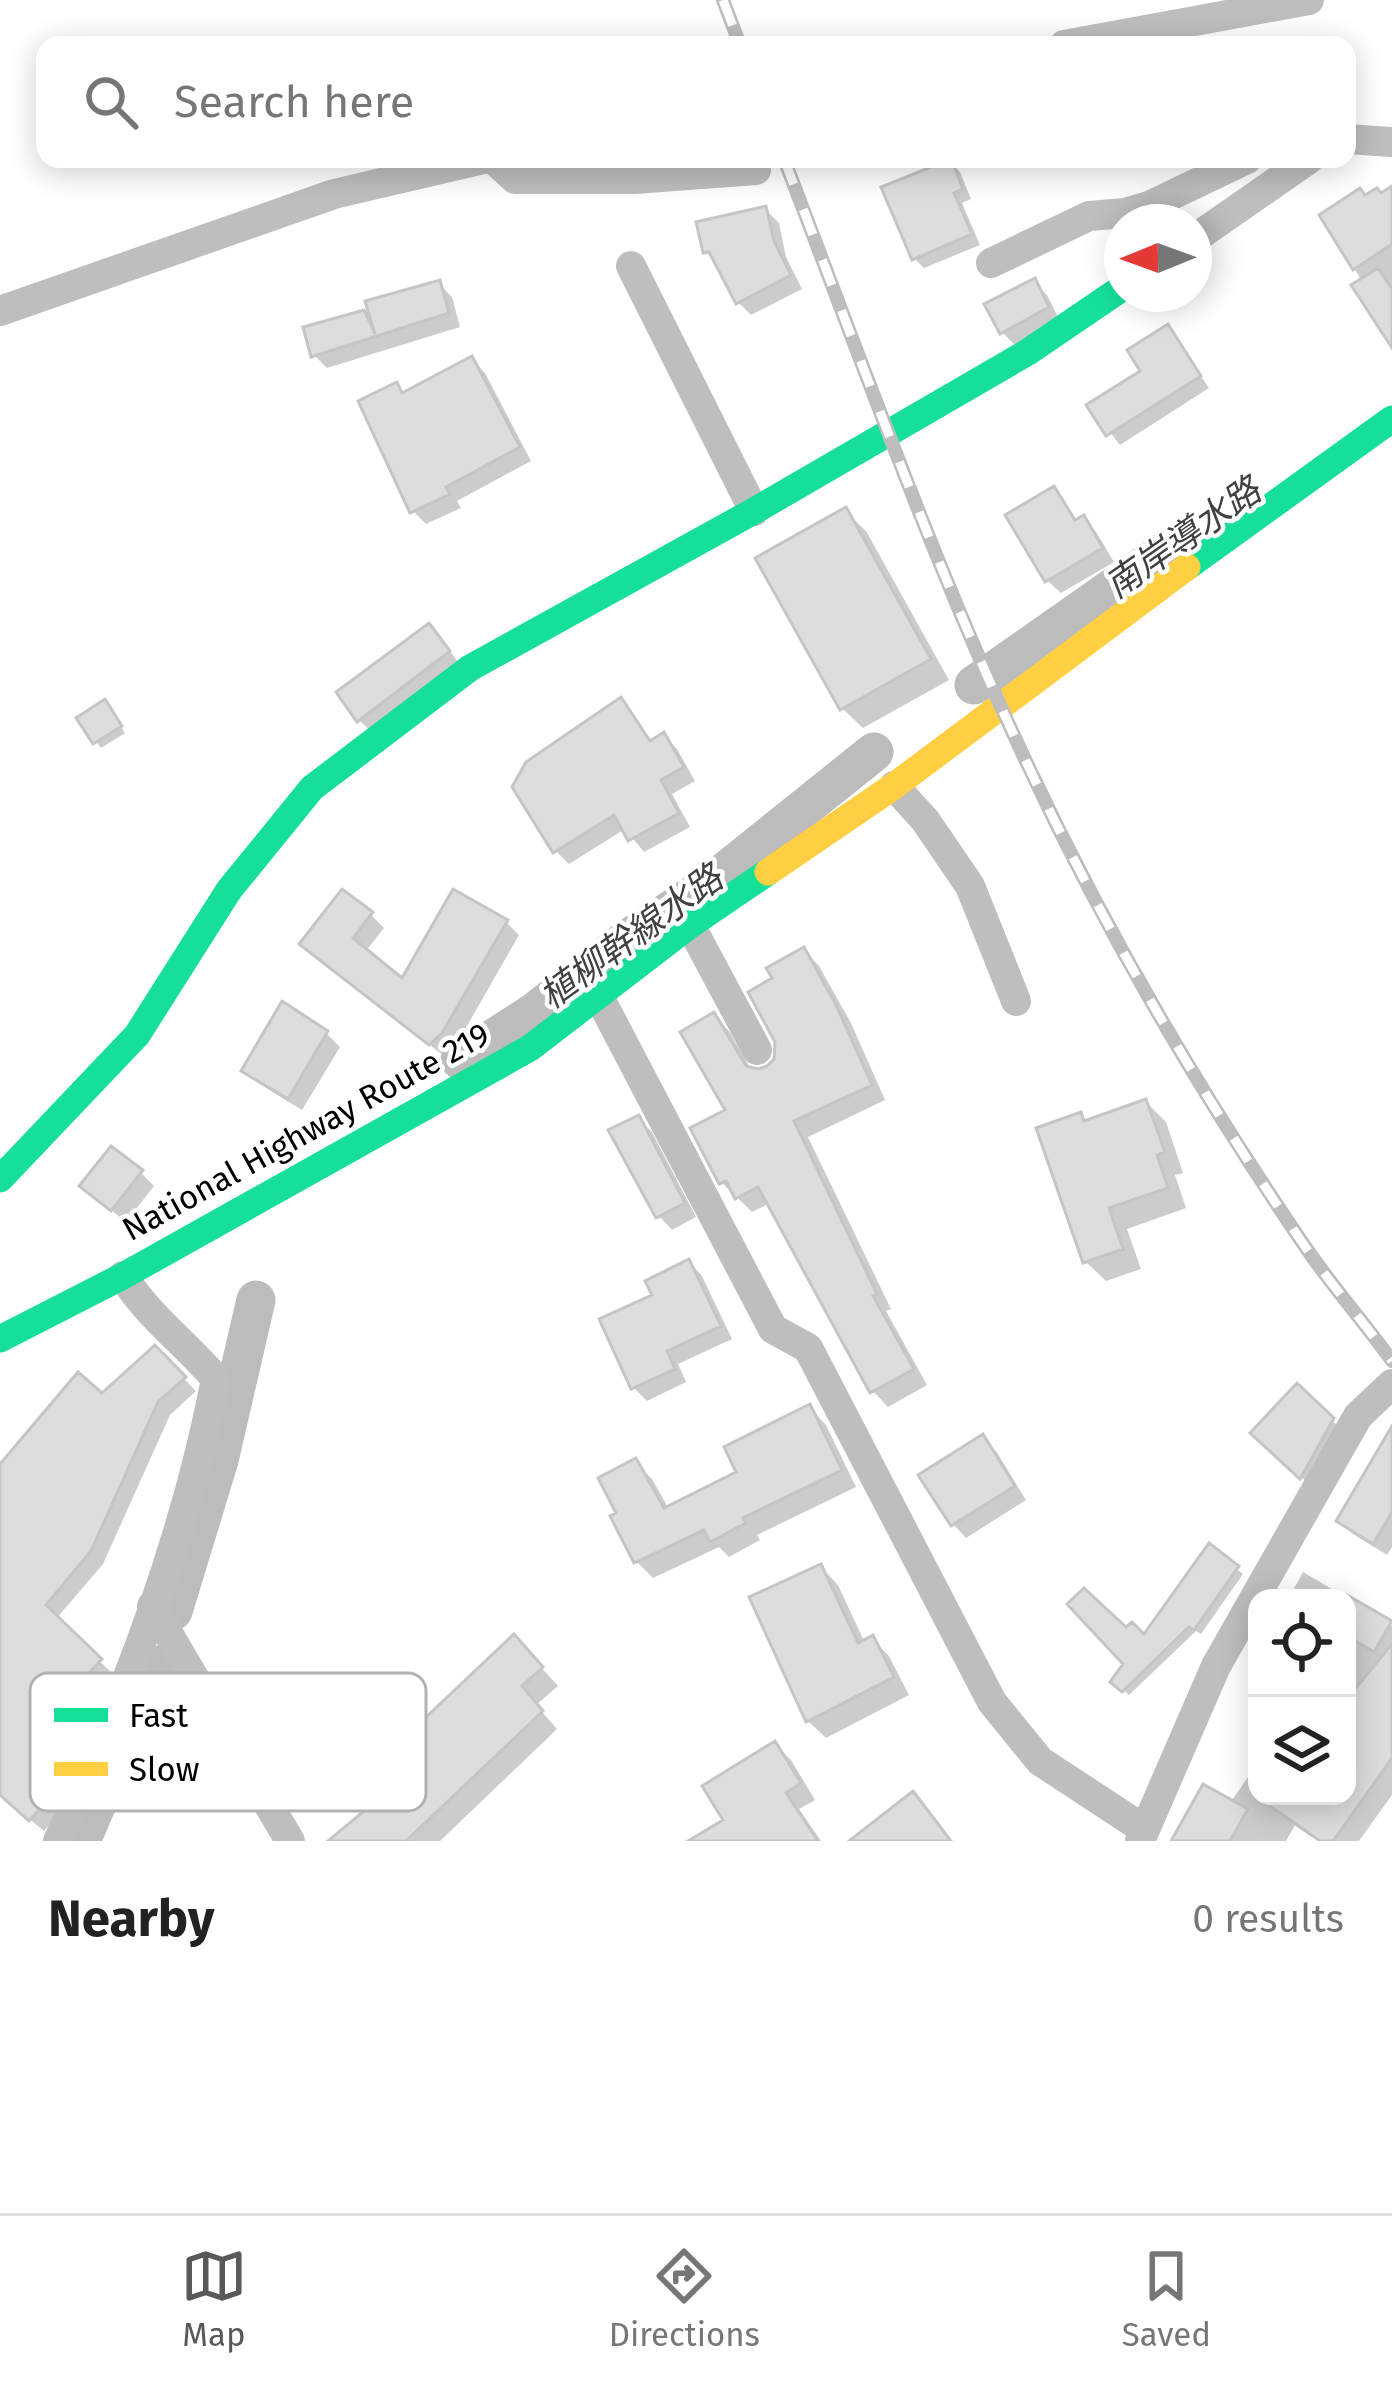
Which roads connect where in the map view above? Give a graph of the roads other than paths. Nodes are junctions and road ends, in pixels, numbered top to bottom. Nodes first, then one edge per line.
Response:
1 (1309, 0) edge
2 (1115, 36) edge
3 (1356, 140) edge
4 (1392, 142) edge
5 (449, 168) edge
6 (501, 168) edge
7 (1228, 168) edge
8 (1296, 168) edge
9 (756, 170) dead end
10 (1212, 226) edge
11 (992, 263) dead end
12 (631, 266) dead end
13 (0, 294) edge
14 (36, 298) junction
15 (1104, 300) edge
16 (0, 311) edge
17 (1392, 419) edge
18 (754, 511) junction
19 (894, 786) junction
20 (690, 925) junction
21 (598, 995) junction
22 (1016, 1001) dead end
23 (757, 1050) dead end
24 (0, 1179) edge
25 (123, 1276) junction
26 (0, 1340) edge
27 (1392, 1384) edge
28 (152, 1606) junction
29 (129, 1673) edge
30 (191, 1673) edge
31 (72, 1811) edge
32 (272, 1811) edge
33 (1143, 1835) edge
34 (58, 1841) edge
35 (290, 1841) edge

1 - 2 street
3 - 4 street
5 - 14 street
6 - 9 street
7 - 11 street
8 - 10 street
12 - 18 street
13 - 14 street
14 - 16 street
15 - 18 main road
17 - 19 main road, National Highway Route 219
18 - 24 main road
19 - 20 main road, National Highway Route 219
19 - 22 street
20 - 21 main road, National Highway Route 219
20 - 23 street
21 - 25 main road, National Highway Route 219
21 - 33 street
25 - 26 main road, National Highway Route 219
25 - 28 street
27 - 33 street
28 - 29 street
28 - 30 street
31 - 34 street
32 - 35 street

